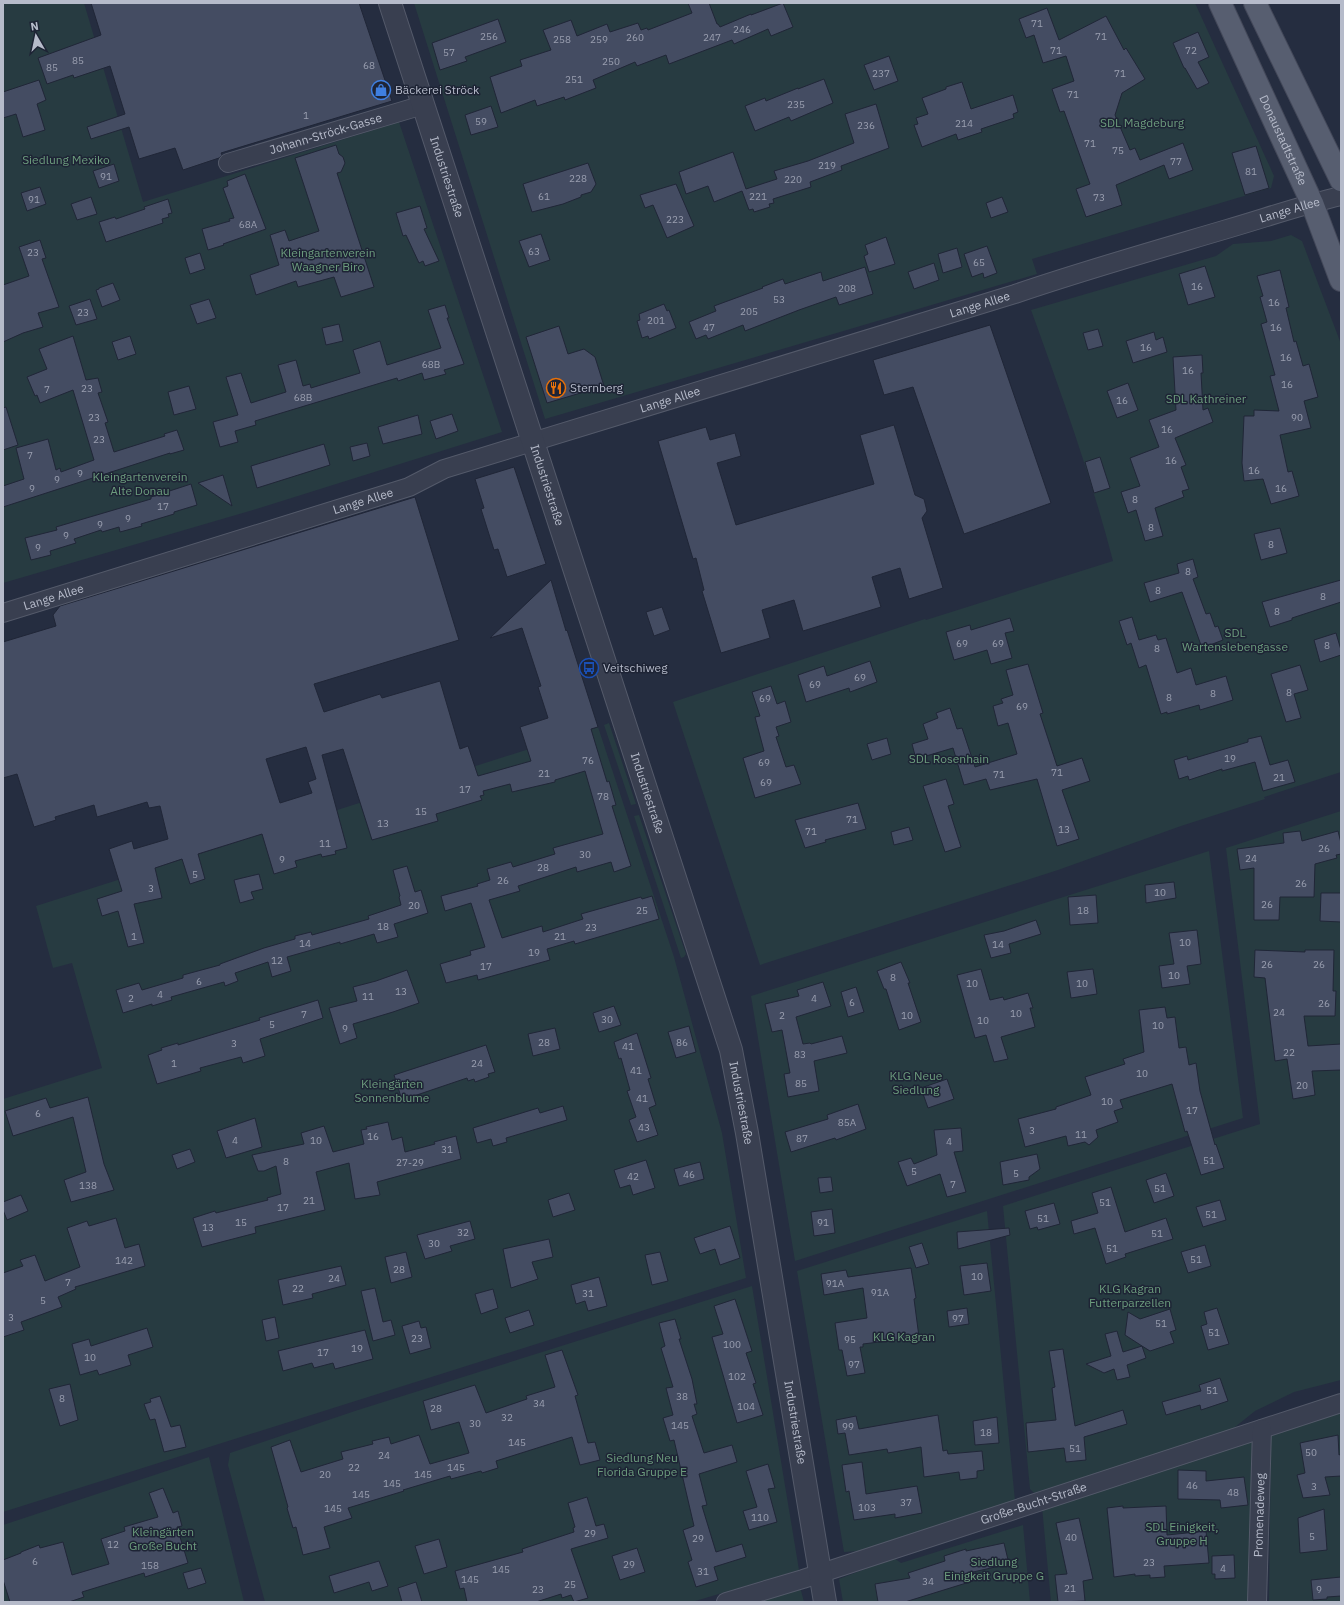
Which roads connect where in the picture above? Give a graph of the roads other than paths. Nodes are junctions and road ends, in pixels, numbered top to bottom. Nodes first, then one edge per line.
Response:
1 (390, 3) edge
2 (1220, 3) edge
3 (1255, 3) edge
4 (423, 105) junction
5 (228, 163) dead end
6 (1341, 180) edge
7 (1341, 196) edge
8 (1312, 203) junction
9 (1341, 280) edge
10 (533, 442) junction
11 (3, 613) edge
12 (1341, 1403) edge
13 (1262, 1429) junction
14 (820, 1573) junction
15 (726, 1602) edge
16 (825, 1602) edge
17 (1257, 1602) edge

1 - 4 street, Industriestraße
2 - 8 main road, Donaustadtstraße
3 - 6 main road
4 - 5 street, Johann-Ströck-Gasse
4 - 10 street, Industriestraße
7 - 8 street, Lange Allee
8 - 9 main road, Donaustadtstraße
8 - 10 street, Lange Allee
10 - 11 street, Lange Allee
10 - 14 street, Industriestraße
12 - 13 street, Große-Bucht-Straße
13 - 14 street, Große-Bucht-Straße
13 - 17 street, Promenadeweg
14 - 15 street, Große-Bucht-Straße
14 - 16 street, Industriestraße

